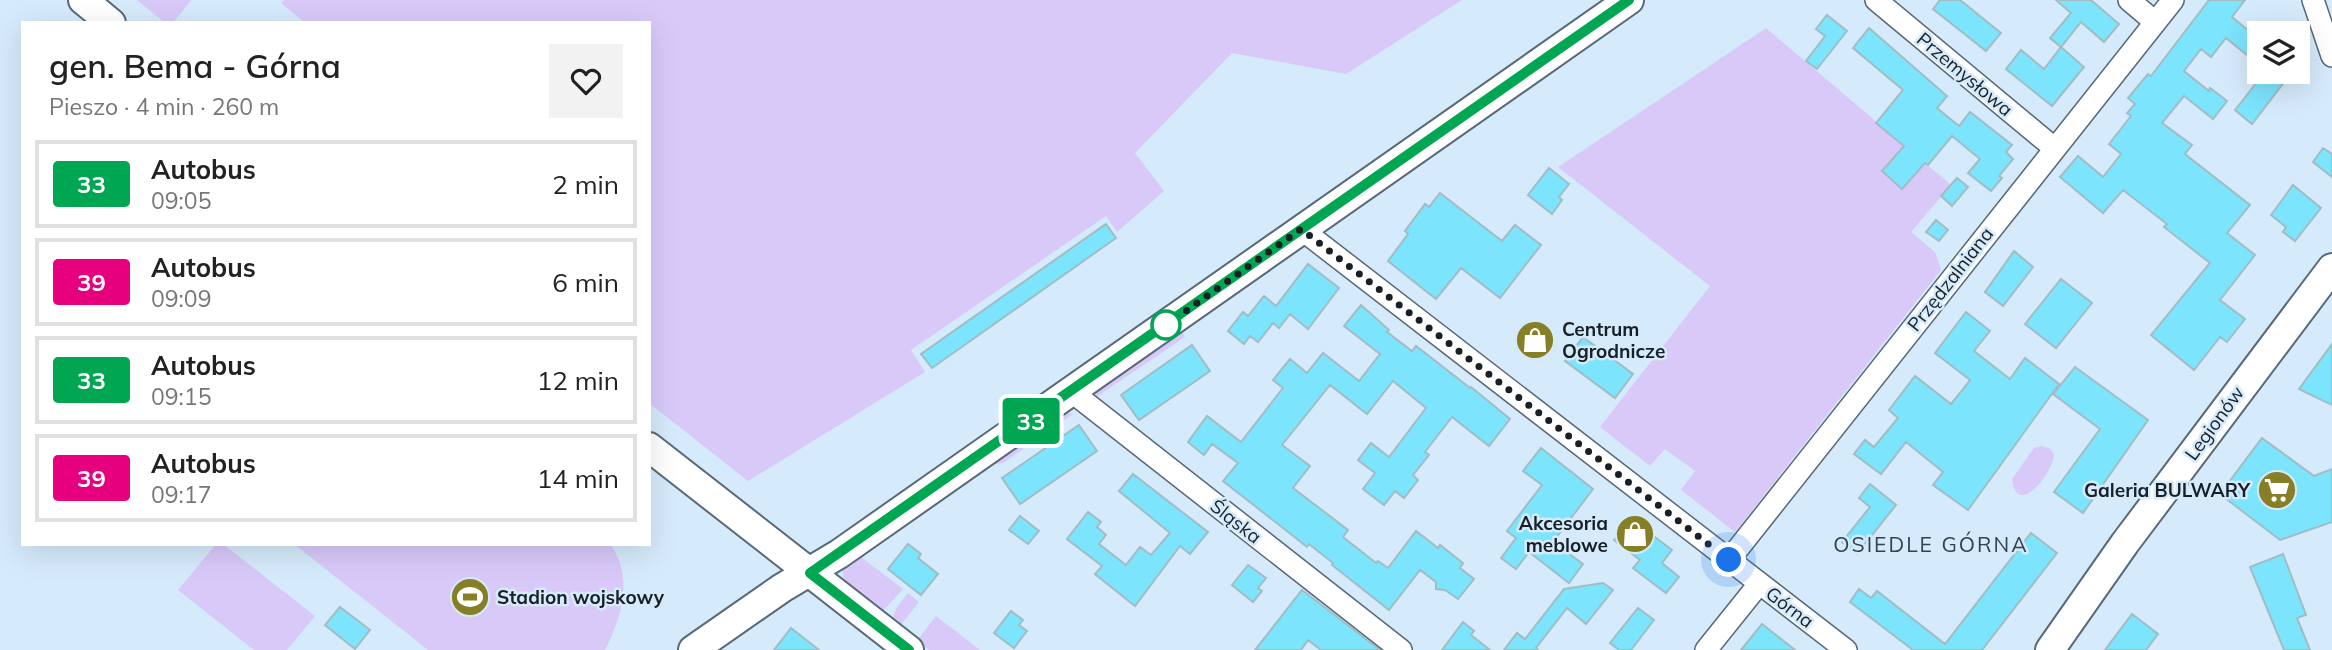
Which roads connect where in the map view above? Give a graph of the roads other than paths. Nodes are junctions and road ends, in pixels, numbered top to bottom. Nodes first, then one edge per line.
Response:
1 (83, 0) edge
2 (1629, 0) edge
3 (1876, 0) edge
4 (2129, 0) edge
5 (2173, 0) edge
6 (2313, 0) edge
7 (109, 21) edge
8 (2155, 22) junction
9 (2332, 56) edge
10 (2054, 148) junction
11 (1301, 229) junction
12 (2332, 268) edge
13 (1072, 392) junction
14 (651, 449) edge
15 (1729, 560) junction
16 (810, 573) junction
17 (1759, 583) junction
18 (693, 650) edge
19 (909, 650) edge
20 (1401, 650) edge
21 (1706, 650) edge
22 (1846, 650) edge
23 (2050, 650) edge

1 - 7 street
2 - 11 street
3 - 10 street, Przemysłowa
4 - 8 street
5 - 8 street, Przędzalniana
6 - 9 street
8 - 10 street, Przędzalniana
10 - 15 street, Przędzalniana
11 - 13 street
11 - 15 street, Górna
12 - 23 street, Legionów
13 - 16 street
13 - 20 street, Śląska
14 - 16 street
15 - 17 street, Górna
16 - 18 street
16 - 19 street
17 - 21 street
17 - 22 street, Górna

